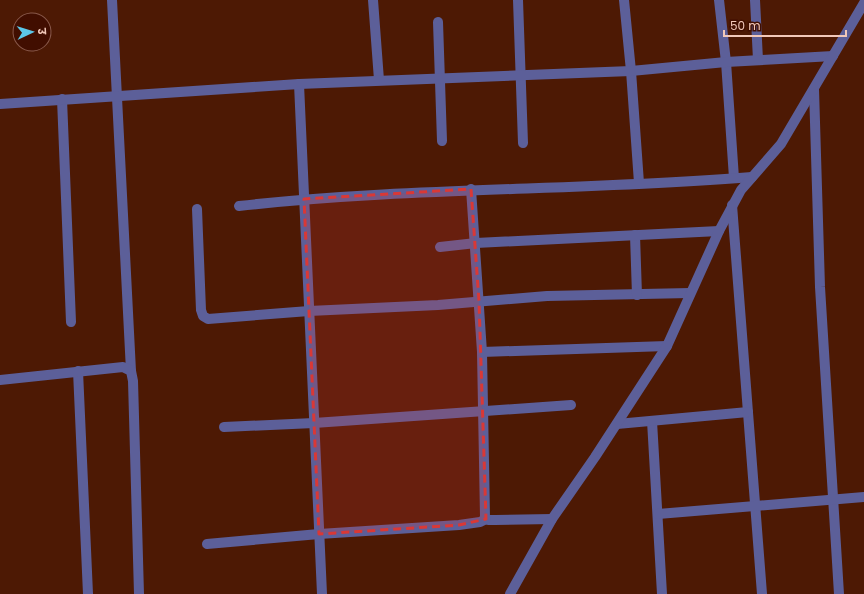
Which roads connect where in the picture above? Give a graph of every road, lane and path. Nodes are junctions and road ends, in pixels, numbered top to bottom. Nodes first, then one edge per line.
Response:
1 (112, 0) edge
2 (373, 0) edge
3 (518, 0) edge
4 (624, 0) edge
5 (719, 0) edge
6 (755, 0) edge
7 (864, 4) edge
8 (438, 22) dead end
9 (833, 56) junction
10 (758, 60) junction
11 (726, 62) junction
12 (631, 71) junction
13 (521, 74) junction
14 (439, 77) junction
15 (379, 80) junction
16 (299, 84) junction
17 (814, 89) junction
18 (117, 97) junction
19 (62, 99) junction
20 (0, 104) edge
21 (442, 141) dead end
22 (523, 143) dead end
23 (752, 177) junction
24 (734, 178) junction
25 (639, 184) junction
26 (471, 189) junction
27 (304, 198) junction
28 (732, 205) junction
29 (239, 206) dead end
30 (197, 209) dead end
31 (719, 231) junction
32 (635, 235) junction
33 (476, 243) junction
34 (440, 247) dead end
35 (690, 293) junction
36 (637, 295) junction
37 (479, 301) junction
38 (309, 311) junction
39 (71, 322) dead end
40 (667, 346) junction
41 (482, 352) junction
42 (78, 371) junction
43 (131, 371) junction
44 (0, 380) edge
45 (571, 405) dead end
46 (483, 411) junction
47 (748, 412) junction
48 (652, 421) junction
49 (314, 423) junction
50 (617, 424) junction
51 (224, 427) dead end
52 (864, 497) edge
53 (834, 499) junction
54 (756, 506) junction
55 (658, 514) junction
56 (486, 519) junction
57 (552, 519) junction
58 (319, 534) junction
59 (207, 544) dead end
60 (88, 594) edge
61 (139, 594) edge
62 (322, 594) edge
63 (510, 594) edge
64 (662, 594) edge
65 (762, 594) edge
66 (839, 594) edge

1 - 18 street
2 - 15 street
3 - 13 street
4 - 12 street
5 - 11 street
6 - 10 street
7 - 9 street
8 - 14 street
9 - 10 street
9 - 17 street
10 - 11 street
11 - 12 street
11 - 24 street
12 - 13 street
12 - 25 street
13 - 14 street
13 - 22 street
14 - 15 street
14 - 21 street
15 - 16 street
16 - 18 street
16 - 27 street
17 - 23 street
17 - 53 street
18 - 19 street
18 - 43 street
19 - 20 street
19 - 39 street
23 - 24 street
23 - 28 street
24 - 25 street
25 - 26 street
26 - 27 street
26 - 33 street
27 - 29 street
27 - 38 street
28 - 31 street
28 - 47 street
30 - 38 street
31 - 32 street
31 - 35 street
32 - 33 street
32 - 36 street
33 - 34 street
33 - 37 street
35 - 36 street
35 - 40 street
36 - 37 street
37 - 38 street
37 - 41 street
38 - 49 street
40 - 41 street
40 - 50 street
41 - 46 street
42 - 43 street
42 - 44 street
42 - 60 street
43 - 61 street
45 - 46 street
46 - 49 street
46 - 56 street
47 - 48 street
47 - 54 street
48 - 50 street
48 - 55 street
49 - 51 street
49 - 58 street
50 - 57 street
52 - 53 street
53 - 54 street
53 - 66 street
54 - 55 street
54 - 65 street
55 - 64 street
56 - 57 street
56 - 58 street
57 - 63 street
58 - 59 street
58 - 62 street

